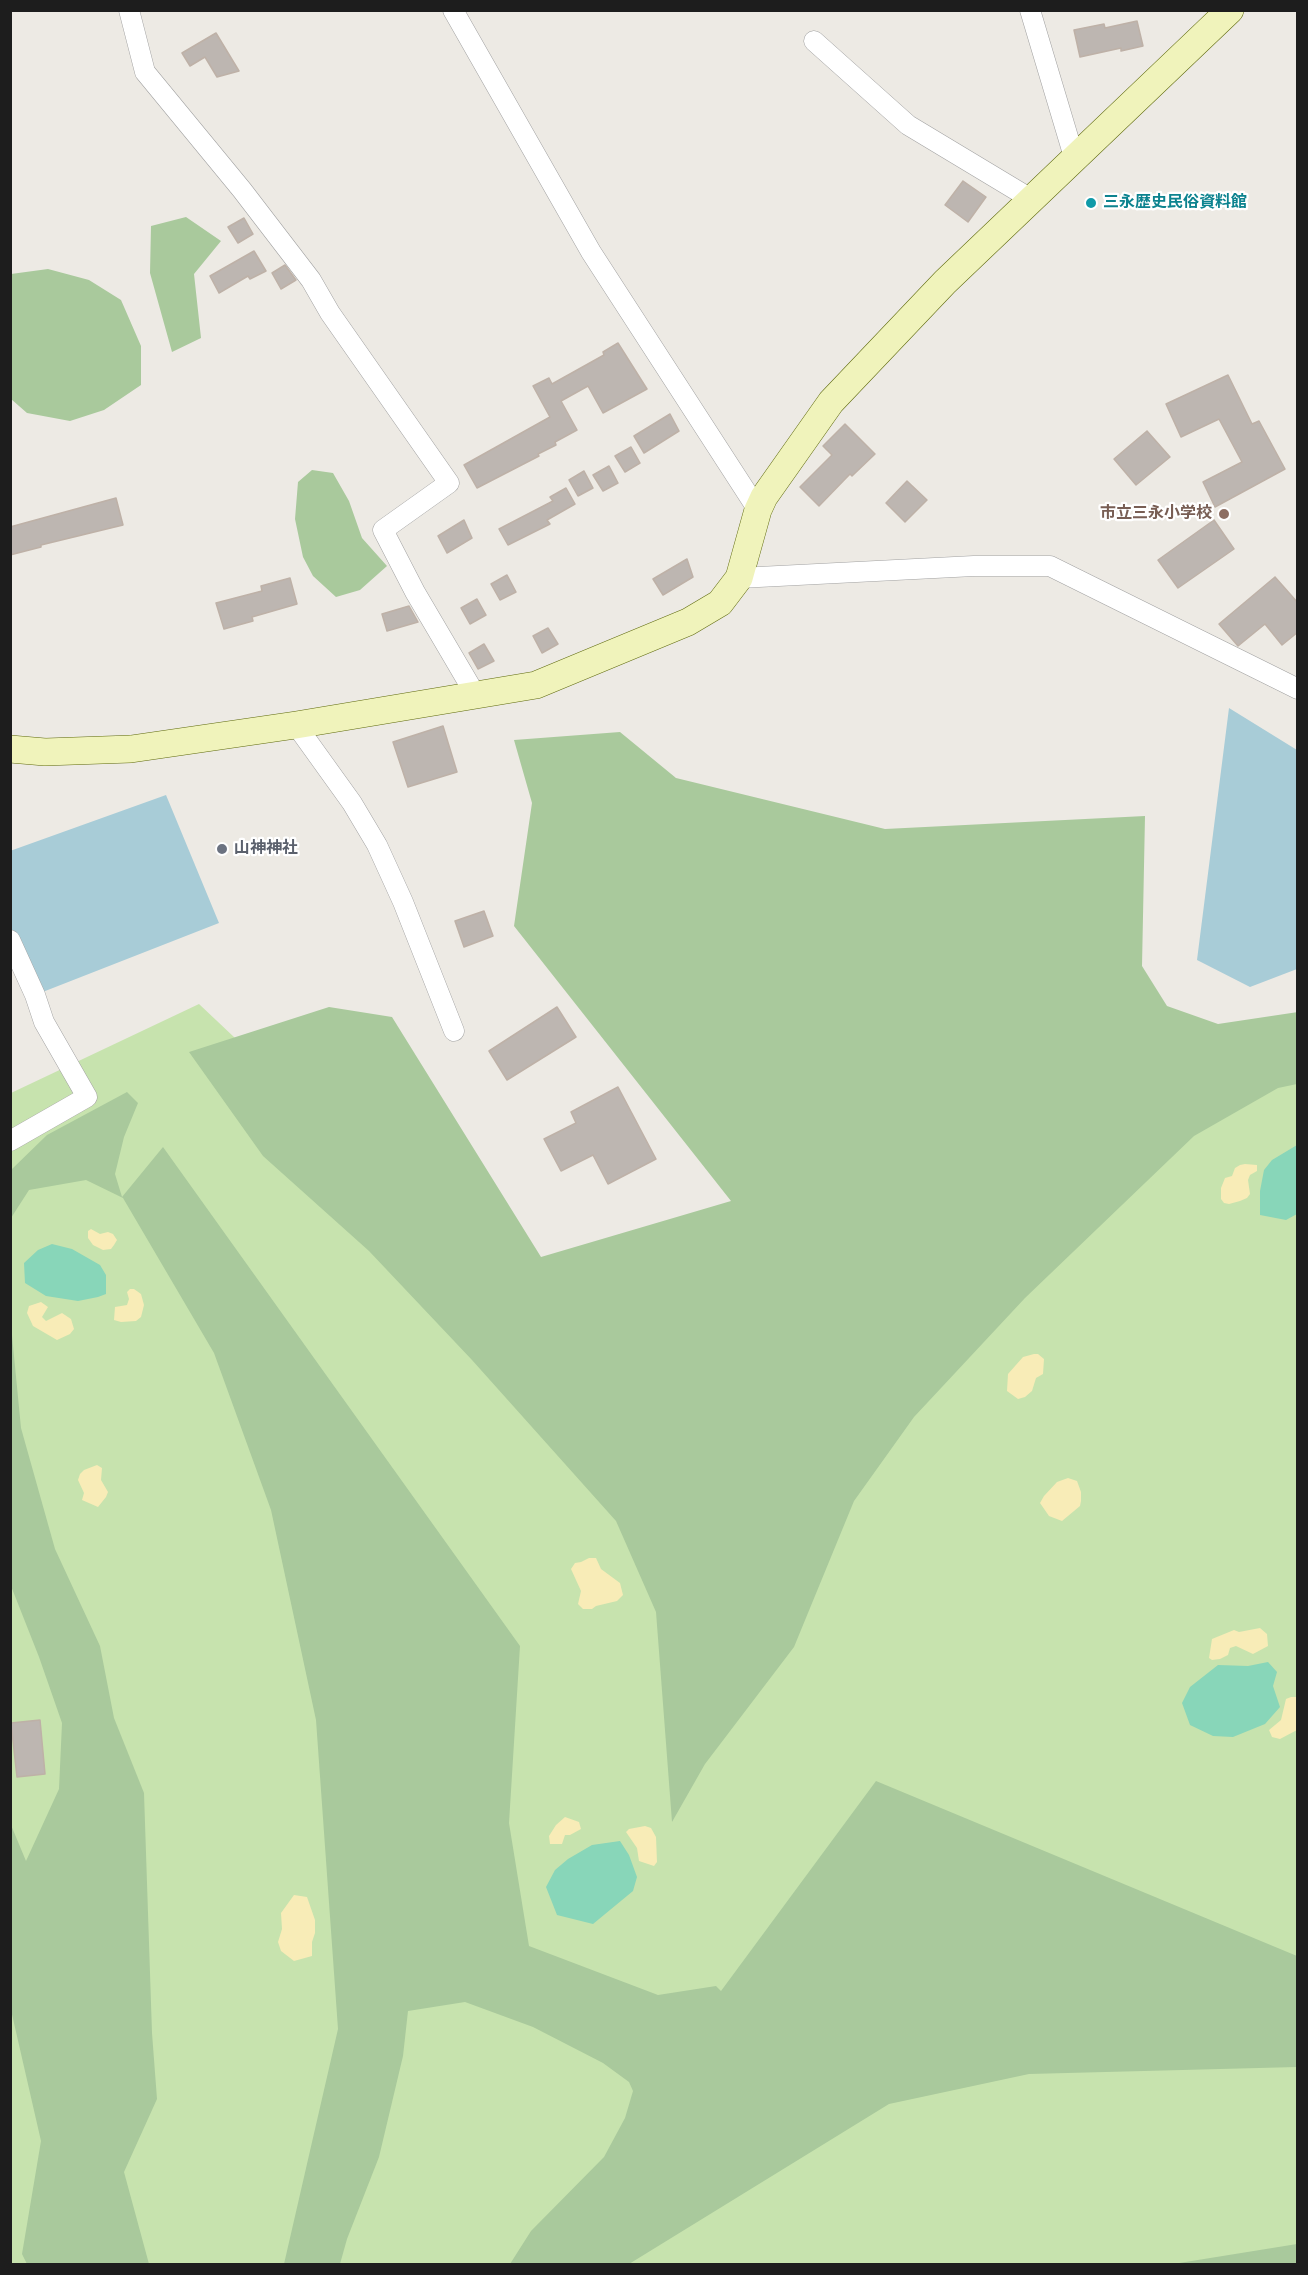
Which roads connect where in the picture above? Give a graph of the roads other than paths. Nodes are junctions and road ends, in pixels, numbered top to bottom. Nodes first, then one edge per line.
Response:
1 (453, 10) edge
2 (1030, 10) edge
3 (1230, 10) edge
4 (132, 11) edge
5 (814, 41) dead end
6 (1074, 157) junction
7 (1031, 199) junction
8 (758, 510) junction
9 (738, 578) junction
10 (1298, 689) edge
11 (475, 694) junction
12 (296, 725) junction
13 (10, 749) edge
14 (10, 940) edge
15 (454, 1031) dead end
16 (10, 1141) edge

1 - 8 street
2 - 6 street
3 - 6 street
4 - 11 street
5 - 7 street
6 - 7 street
7 - 8 street
8 - 9 street
9 - 10 street
9 - 11 street
11 - 12 street
12 - 13 street
12 - 15 street
14 - 16 street

